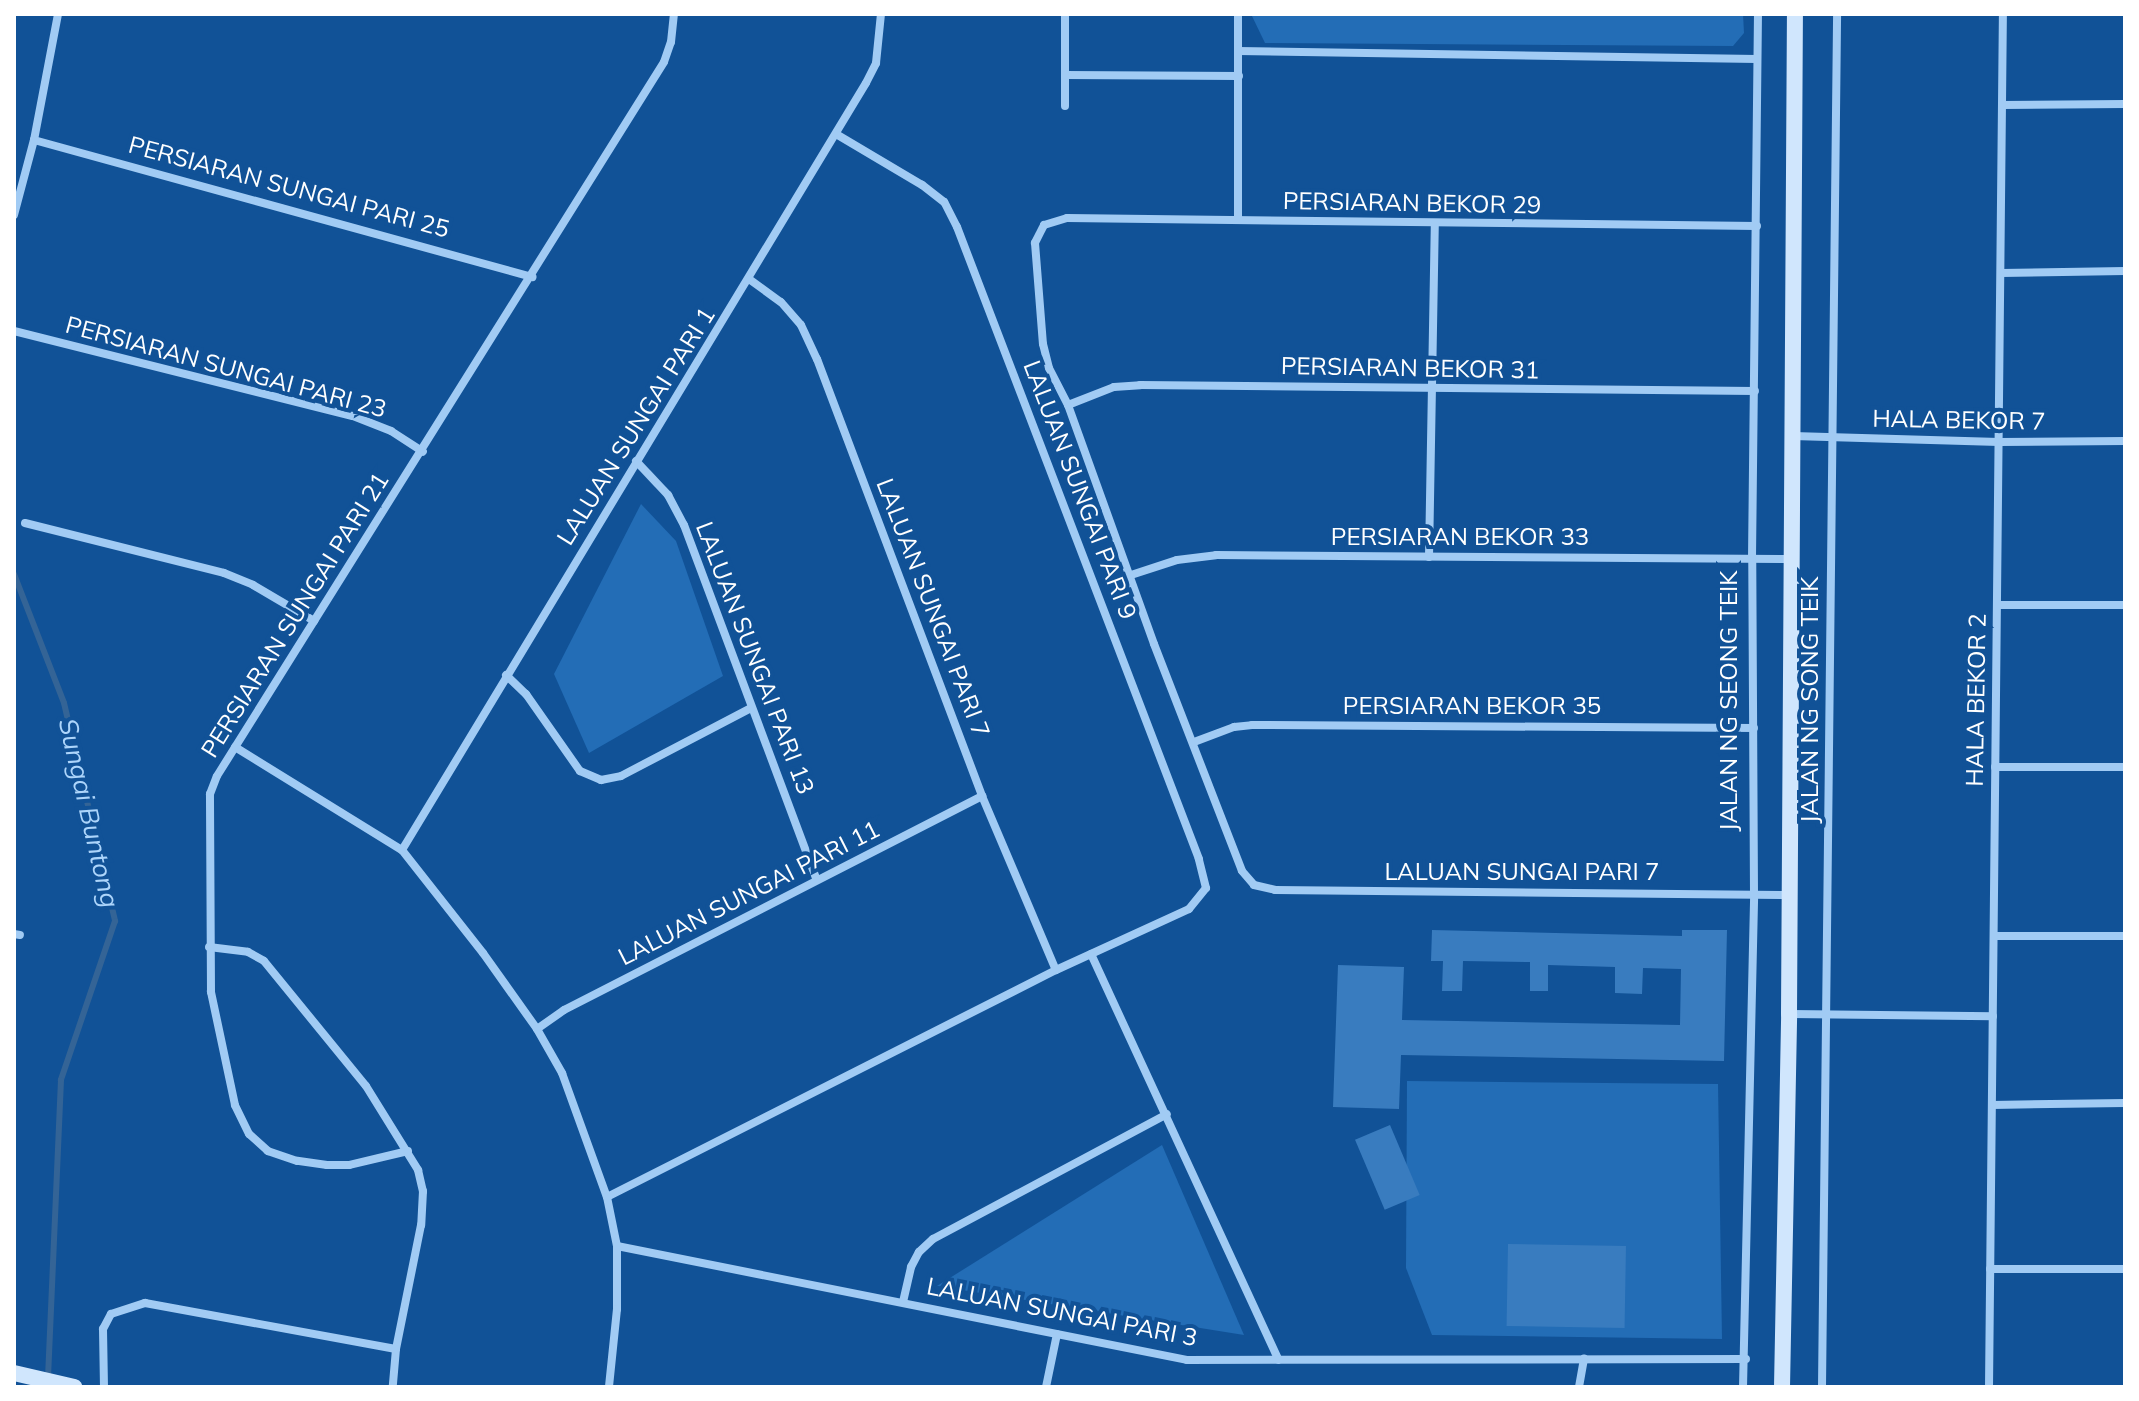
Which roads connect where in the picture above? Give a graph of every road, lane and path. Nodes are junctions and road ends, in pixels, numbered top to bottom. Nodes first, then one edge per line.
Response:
1 (58, 14) edge
2 (674, 14) edge
3 (881, 14) edge
4 (1065, 14) edge
5 (1238, 14) edge
6 (1758, 14) edge
7 (1795, 14) edge
8 (1837, 14) edge
9 (2003, 14) edge
10 (1238, 51) junction
11 (1757, 59) junction
12 (1065, 75) junction
13 (1239, 76) junction
14 (2125, 104) edge
15 (2002, 105) junction
16 (1065, 106) dead end
17 (836, 134) junction
18 (34, 140) junction
19 (14, 215) edge
20 (1238, 220) junction
21 (1435, 224) junction
22 (1757, 226) junction
23 (2125, 271) edge
24 (2001, 273) junction
25 (532, 277) junction
26 (749, 279) junction
27 (14, 331) edge
28 (1431, 389) junction
29 (1755, 391) junction
30 (1068, 405) junction
31 (1793, 436) junction
32 (1832, 437) junction
33 (2125, 441) edge
34 (1999, 442) junction
35 (423, 452) junction
36 (636, 461) junction
37 (25, 523) dead end
38 (1429, 557) junction
39 (1752, 558) junction
40 (1792, 559) junction
41 (1131, 575) junction
42 (1997, 605) junction
43 (2125, 605) edge
44 (314, 621) junction
45 (506, 675) junction
46 (751, 708) junction
47 (1754, 728) junction
48 (1194, 742) junction
49 (235, 747) junction
50 (1995, 767) junction
51 (2125, 767) edge
52 (982, 796) junction
53 (402, 850) junction
54 (817, 880) junction
55 (1754, 894) junction
56 (1789, 895) junction
57 (1994, 936) junction
58 (2125, 936) edge
59 (209, 947) junction
60 (1091, 954) junction
61 (1056, 970) junction
62 (1789, 1014) junction
63 (1828, 1015) junction
64 (1993, 1016) junction
65 (537, 1029) junction
66 (2125, 1103) edge
67 (1992, 1105) junction
68 (1167, 1114) junction
69 (408, 1151) junction
70 (607, 1197) junction
71 (617, 1246) junction
72 (1990, 1269) junction
73 (2125, 1269) edge
74 (903, 1302) junction
75 (1057, 1334) junction
76 (396, 1349) junction
77 (1584, 1358) junction
78 (1746, 1359) junction
79 (1279, 1360) junction
80 (14, 1373) edge
81 (74, 1387) edge
82 (104, 1387) edge
83 (393, 1387) edge
84 (609, 1387) edge
85 (1046, 1387) edge
86 (1579, 1387) edge
87 (1743, 1387) edge
88 (1782, 1387) edge
89 (1822, 1387) edge
90 (1989, 1387) edge

1 - 18 street
2 - 25 street, PERSIARAN SUNGAI PARI 21
3 - 17 street, LALUAN SUNGAI PARI 1
4 - 12 street
5 - 10 street
6 - 11 street, JALAN NG SEONG TEIK
7 - 31 main road
8 - 32 street, JALAN NG SONG TEIK
9 - 15 street, HALA BEKOR 2
10 - 11 street
10 - 13 street
11 - 22 street, JALAN NG SEONG TEIK
12 - 13 street
12 - 16 street
13 - 20 street
14 - 15 street
15 - 24 street, HALA BEKOR 2
17 - 26 street, LALUAN SUNGAI PARI 1
17 - 60 street, LALUAN SUNGAI PARI 9
18 - 19 street
18 - 25 street, PERSIARAN SUNGAI PARI 25
20 - 21 street, PERSIARAN BEKOR 29
20 - 30 street, PERSIARAN BEKOR 29
21 - 22 street, PERSIARAN BEKOR 29
21 - 28 street
22 - 29 street, JALAN NG SEONG TEIK
23 - 24 street
24 - 34 street, HALA BEKOR 2
25 - 35 street, PERSIARAN SUNGAI PARI 21
26 - 36 street, LALUAN SUNGAI PARI 1
26 - 52 street, LALUAN SUNGAI PARI 7
27 - 35 street, PERSIARAN SUNGAI PARI 23
28 - 29 street, PERSIARAN BEKOR 31
28 - 30 street, PERSIARAN BEKOR 31
28 - 38 street
29 - 39 street, JALAN NG SEONG TEIK
30 - 41 street
31 - 32 street, HALA BEKOR 7
31 - 40 main road
32 - 34 street, HALA BEKOR 7
32 - 63 street, JALAN NG SONG TEIK
33 - 34 street, HALA BEKOR 7
34 - 42 street, HALA BEKOR 2
35 - 44 street, PERSIARAN SUNGAI PARI 21
36 - 45 street, LALUAN SUNGAI PARI 1
36 - 46 street, LALUAN SUNGAI PARI 13
37 - 44 street
38 - 39 street, PERSIARAN BEKOR 33
38 - 41 street, PERSIARAN BEKOR 33
39 - 40 street, PERSIARAN BEKOR 33
39 - 47 street, JALAN NG SEONG TEIK
40 - 56 main road
41 - 48 street
42 - 43 street
42 - 50 street, HALA BEKOR 2
44 - 49 street, PERSIARAN SUNGAI PARI 21
45 - 46 street
45 - 53 street, LALUAN SUNGAI PARI 1
46 - 54 street, LALUAN SUNGAI PARI 13
47 - 48 street, PERSIARAN BEKOR 35
47 - 55 street, JALAN NG SEONG TEIK
48 - 55 street, LALUAN SUNGAI PARI 7
49 - 53 street
49 - 59 street, PERSIARAN SUNGAI PARI 21
50 - 51 street
50 - 57 street, HALA BEKOR 2
52 - 54 street, LALUAN SUNGAI PARI 11
52 - 61 street, LALUAN SUNGAI PARI 7
53 - 65 street
54 - 65 street, LALUAN SUNGAI PARI 11
55 - 56 street, LALUAN SUNGAI PARI 7
55 - 78 street, JALAN NG SEONG TEIK
56 - 62 main road
57 - 58 street
57 - 64 street, HALA BEKOR 2
59 - 69 street
59 - 69 street, PERSIARAN SUNGAI PARI 21
60 - 61 street
60 - 68 street
61 - 70 street
62 - 63 street
62 - 88 main road
63 - 64 street
63 - 89 street, JALAN NG SONG TEIK
64 - 67 street, HALA BEKOR 2
65 - 70 street
66 - 67 street
67 - 72 street, HALA BEKOR 2
68 - 74 street
68 - 79 street
69 - 76 street
70 - 71 street
71 - 74 street, LALUAN SUNGAI PARI 3
71 - 84 street
72 - 73 street
72 - 90 street, HALA BEKOR 2
74 - 75 street, LALUAN SUNGAI PARI 3
75 - 79 street, LALUAN SUNGAI PARI 3
75 - 85 street
76 - 82 street
76 - 83 street
77 - 78 street, LALUAN SUNGAI PARI 3
77 - 79 street, LALUAN SUNGAI PARI 3
77 - 86 street
78 - 87 street, JALAN NG SEONG TEIK
80 - 81 main road

